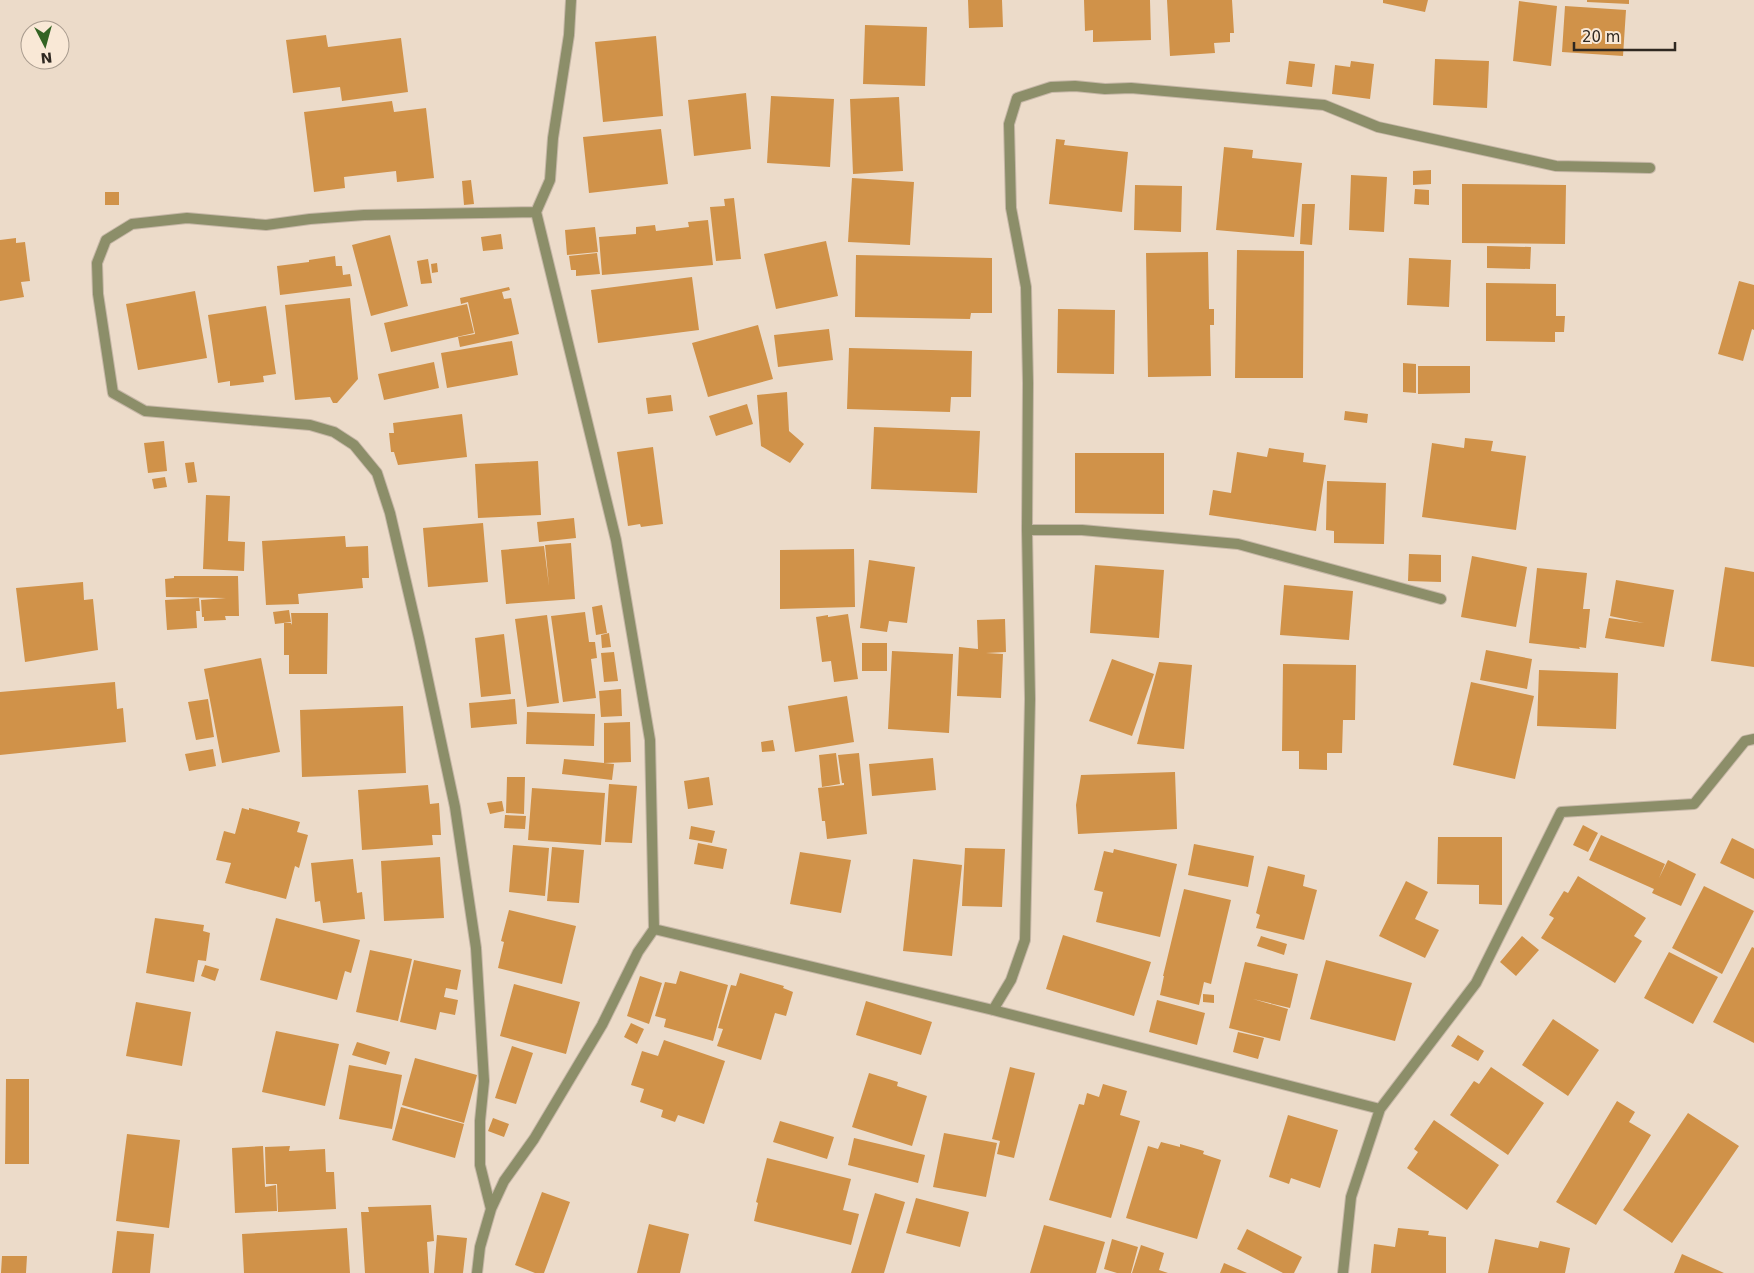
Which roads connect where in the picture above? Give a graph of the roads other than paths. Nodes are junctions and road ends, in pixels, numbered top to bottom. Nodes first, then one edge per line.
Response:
1 (571, 0) edge
2 (1650, 168) dead end
3 (536, 212) junction
4 (1027, 530) junction
5 (1441, 599) dead end
6 (1754, 739) edge
7 (654, 929) junction
8 (993, 1010) junction
9 (1380, 1109) junction
10 (491, 1209) junction
11 (477, 1273) edge
12 (1343, 1273) edge

1 - 3 street
2 - 4 street
3 - 7 street
3 - 10 street
4 - 5 street
4 - 8 street
6 - 9 street
7 - 8 street
7 - 10 street
8 - 9 street
9 - 12 street
10 - 11 street

